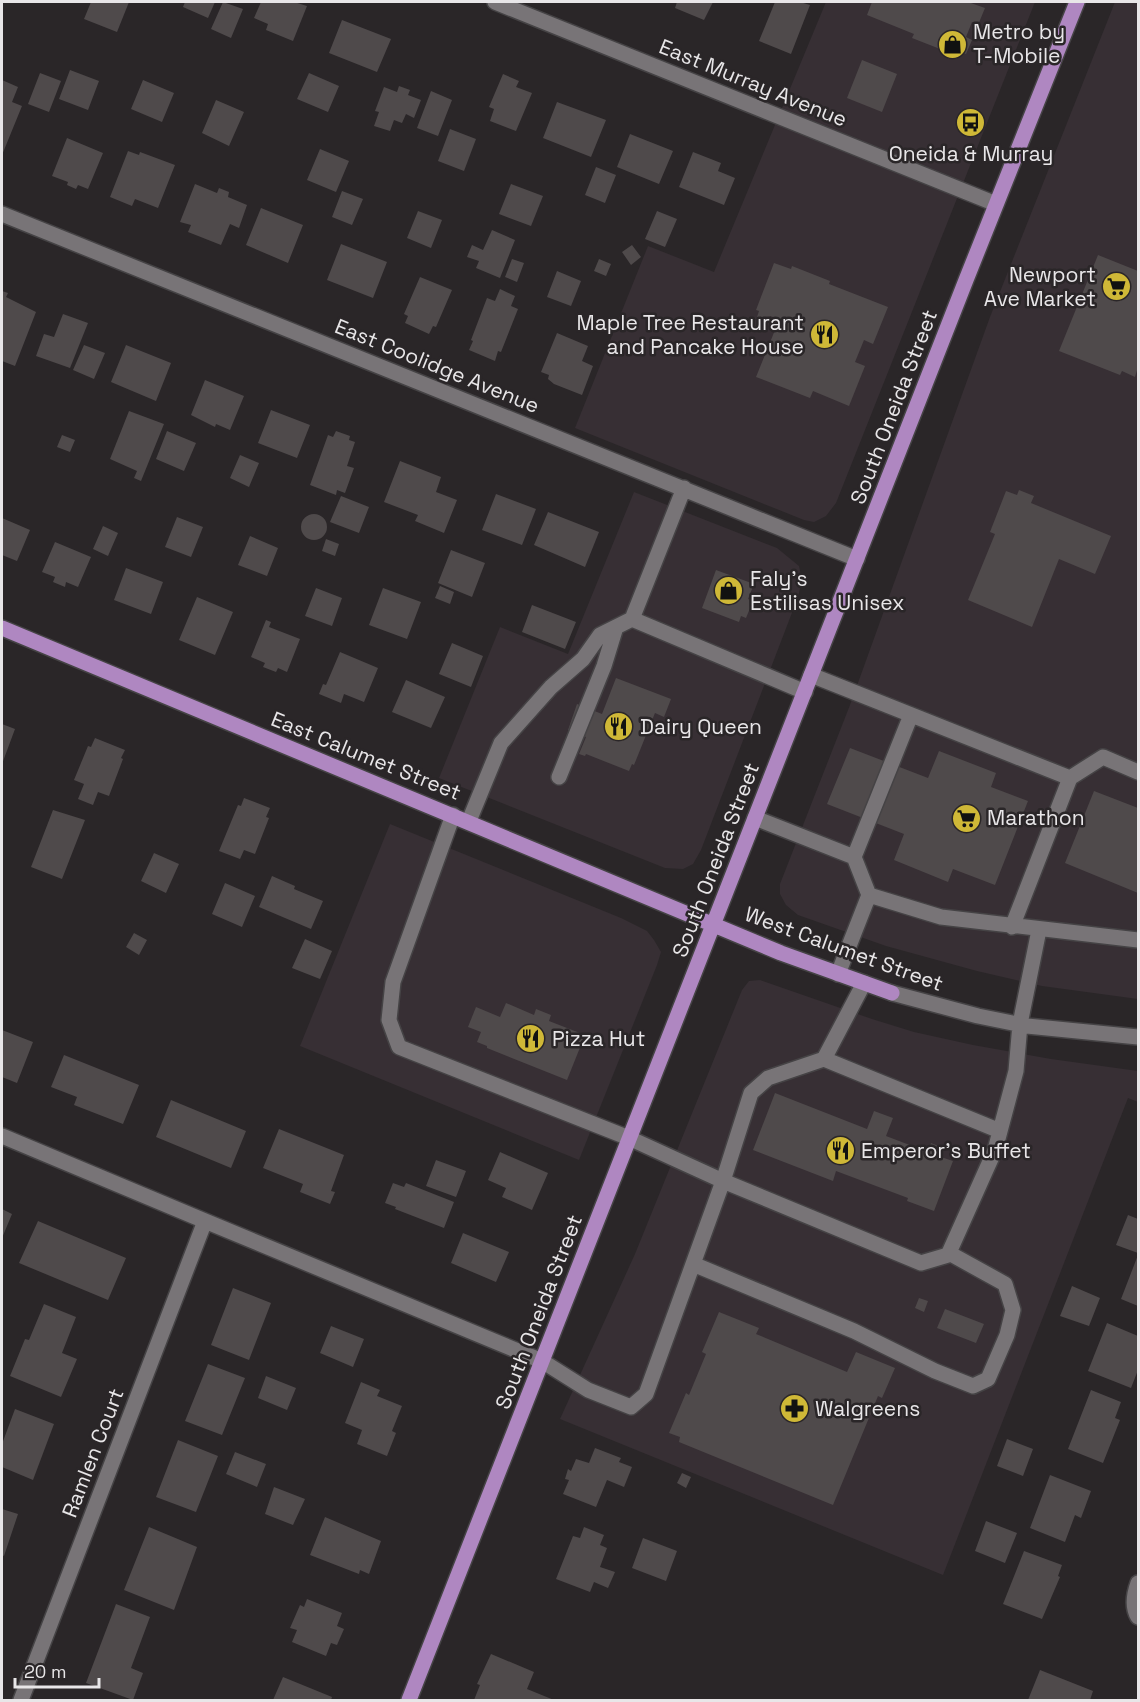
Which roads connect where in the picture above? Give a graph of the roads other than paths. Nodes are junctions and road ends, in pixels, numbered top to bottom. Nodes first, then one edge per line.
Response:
1 (495, 2) edge
2 (1077, 2) edge
3 (996, 204) junction
4 (2, 214) edge
5 (684, 488) junction
6 (857, 559) junction
7 (632, 619) junction
8 (616, 627) junction
9 (2, 628) edge
10 (811, 675) junction
11 (805, 692) junction
12 (911, 715) junction
13 (1138, 772) edge
14 (560, 777) dead end
15 (1070, 778) junction
16 (453, 815) junction
17 (755, 818) junction
18 (469, 821) junction
19 (854, 857) junction
20 (869, 895) junction
21 (714, 924) junction
22 (1012, 927) junction
23 (1039, 930) junction
24 (1138, 940) edge
25 (838, 974) junction
26 (864, 983) junction
27 (892, 993) joint
28 (1020, 1024) junction
29 (1138, 1037) edge
30 (824, 1059) junction
31 (1000, 1131) junction
32 (2, 1136) edge
33 (629, 1138) junction
34 (723, 1181) junction
35 (205, 1221) junction
36 (949, 1252) junction
37 (693, 1264) junction
38 (542, 1361) junction
39 (1138, 1583) edge
40 (1138, 1617) edge
41 (21, 1701) edge
42 (409, 1701) edge

1 - 3 street, East Murray Avenue
2 - 3 main road, South Oneida Street
3 - 6 main road, South Oneida Street
4 - 5 street, East Coolidge Avenue
5 - 6 street, East Coolidge Avenue
5 - 7 street
6 - 10 main road, South Oneida Street
7 - 8 street
7 - 11 street
8 - 14 street
8 - 18 street
9 - 16 main road, East Calumet Street
10 - 11 main road, South Oneida Street
10 - 12 street
11 - 17 main road, South Oneida Street
12 - 15 street
12 - 19 street
13 - 15 street
15 - 22 street
16 - 18 main road, East Calumet Street
16 - 33 street
17 - 19 street
17 - 21 main road, South Oneida Street
18 - 21 main road, East Calumet Street
19 - 20 street
20 - 22 street
20 - 25 street
21 - 25 main road, West Calumet Street
21 - 33 main road, South Oneida Street
22 - 23 street
23 - 24 street
23 - 28 street
25 - 26 main road, West Calumet Street
26 - 27 main road, West Calumet Street
26 - 30 street
27 - 28 street, West Calumet Street
28 - 29 street, West Calumet Street
28 - 31 street
30 - 31 street
30 - 34 street
31 - 36 street
32 - 35 street
33 - 34 street
33 - 38 main road, South Oneida Street
34 - 36 street
34 - 37 street
35 - 38 street
35 - 41 street, Ramlen Court
36 - 37 street
37 - 38 street
38 - 42 main road, South Oneida Street
39 - 40 street

